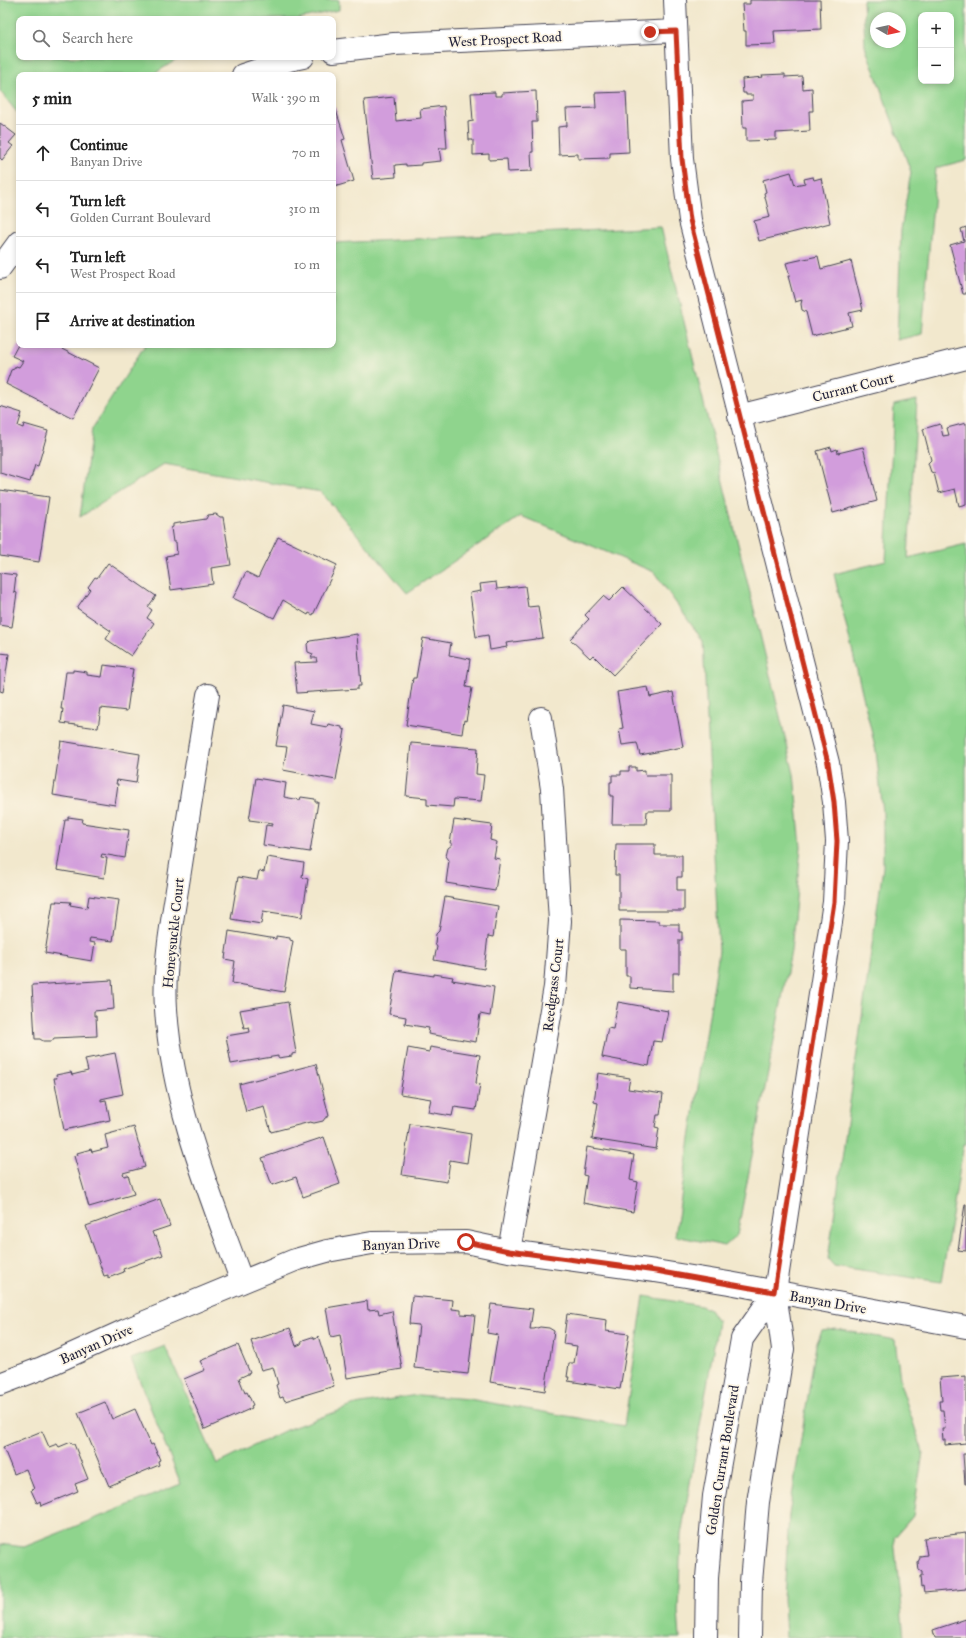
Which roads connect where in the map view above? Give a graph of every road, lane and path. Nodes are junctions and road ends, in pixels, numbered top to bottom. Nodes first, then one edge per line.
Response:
1 (675, 0) edge
2 (676, 31) junction
3 (336, 51) edge
4 (289, 60) edge
5 (252, 72) edge
6 (16, 246) edge
7 (0, 268) edge
8 (966, 358) edge
9 (739, 416) junction
10 (208, 695) dead end
11 (541, 718) dead end
12 (509, 1251) junction
13 (242, 1282) junction
14 (774, 1292) junction
15 (966, 1327) edge
16 (0, 1384) edge
17 (706, 1638) edge
18 (750, 1638) edge

1 - 2 street, Golden Currant Boulevard
2 - 3 street, West Prospect Road
2 - 9 street, Golden Currant Boulevard
4 - 5 street
6 - 7 street
8 - 9 street, Currant Court
9 - 14 street, Golden Currant Boulevard
10 - 13 street, Honeysuckle Court
11 - 12 street, Reedgrass Court
12 - 13 street, Banyan Drive
12 - 14 street, Banyan Drive
13 - 16 street, Banyan Drive
14 - 15 street, Banyan Drive
14 - 17 street, Golden Currant Boulevard
14 - 18 street, Golden Currant Boulevard

